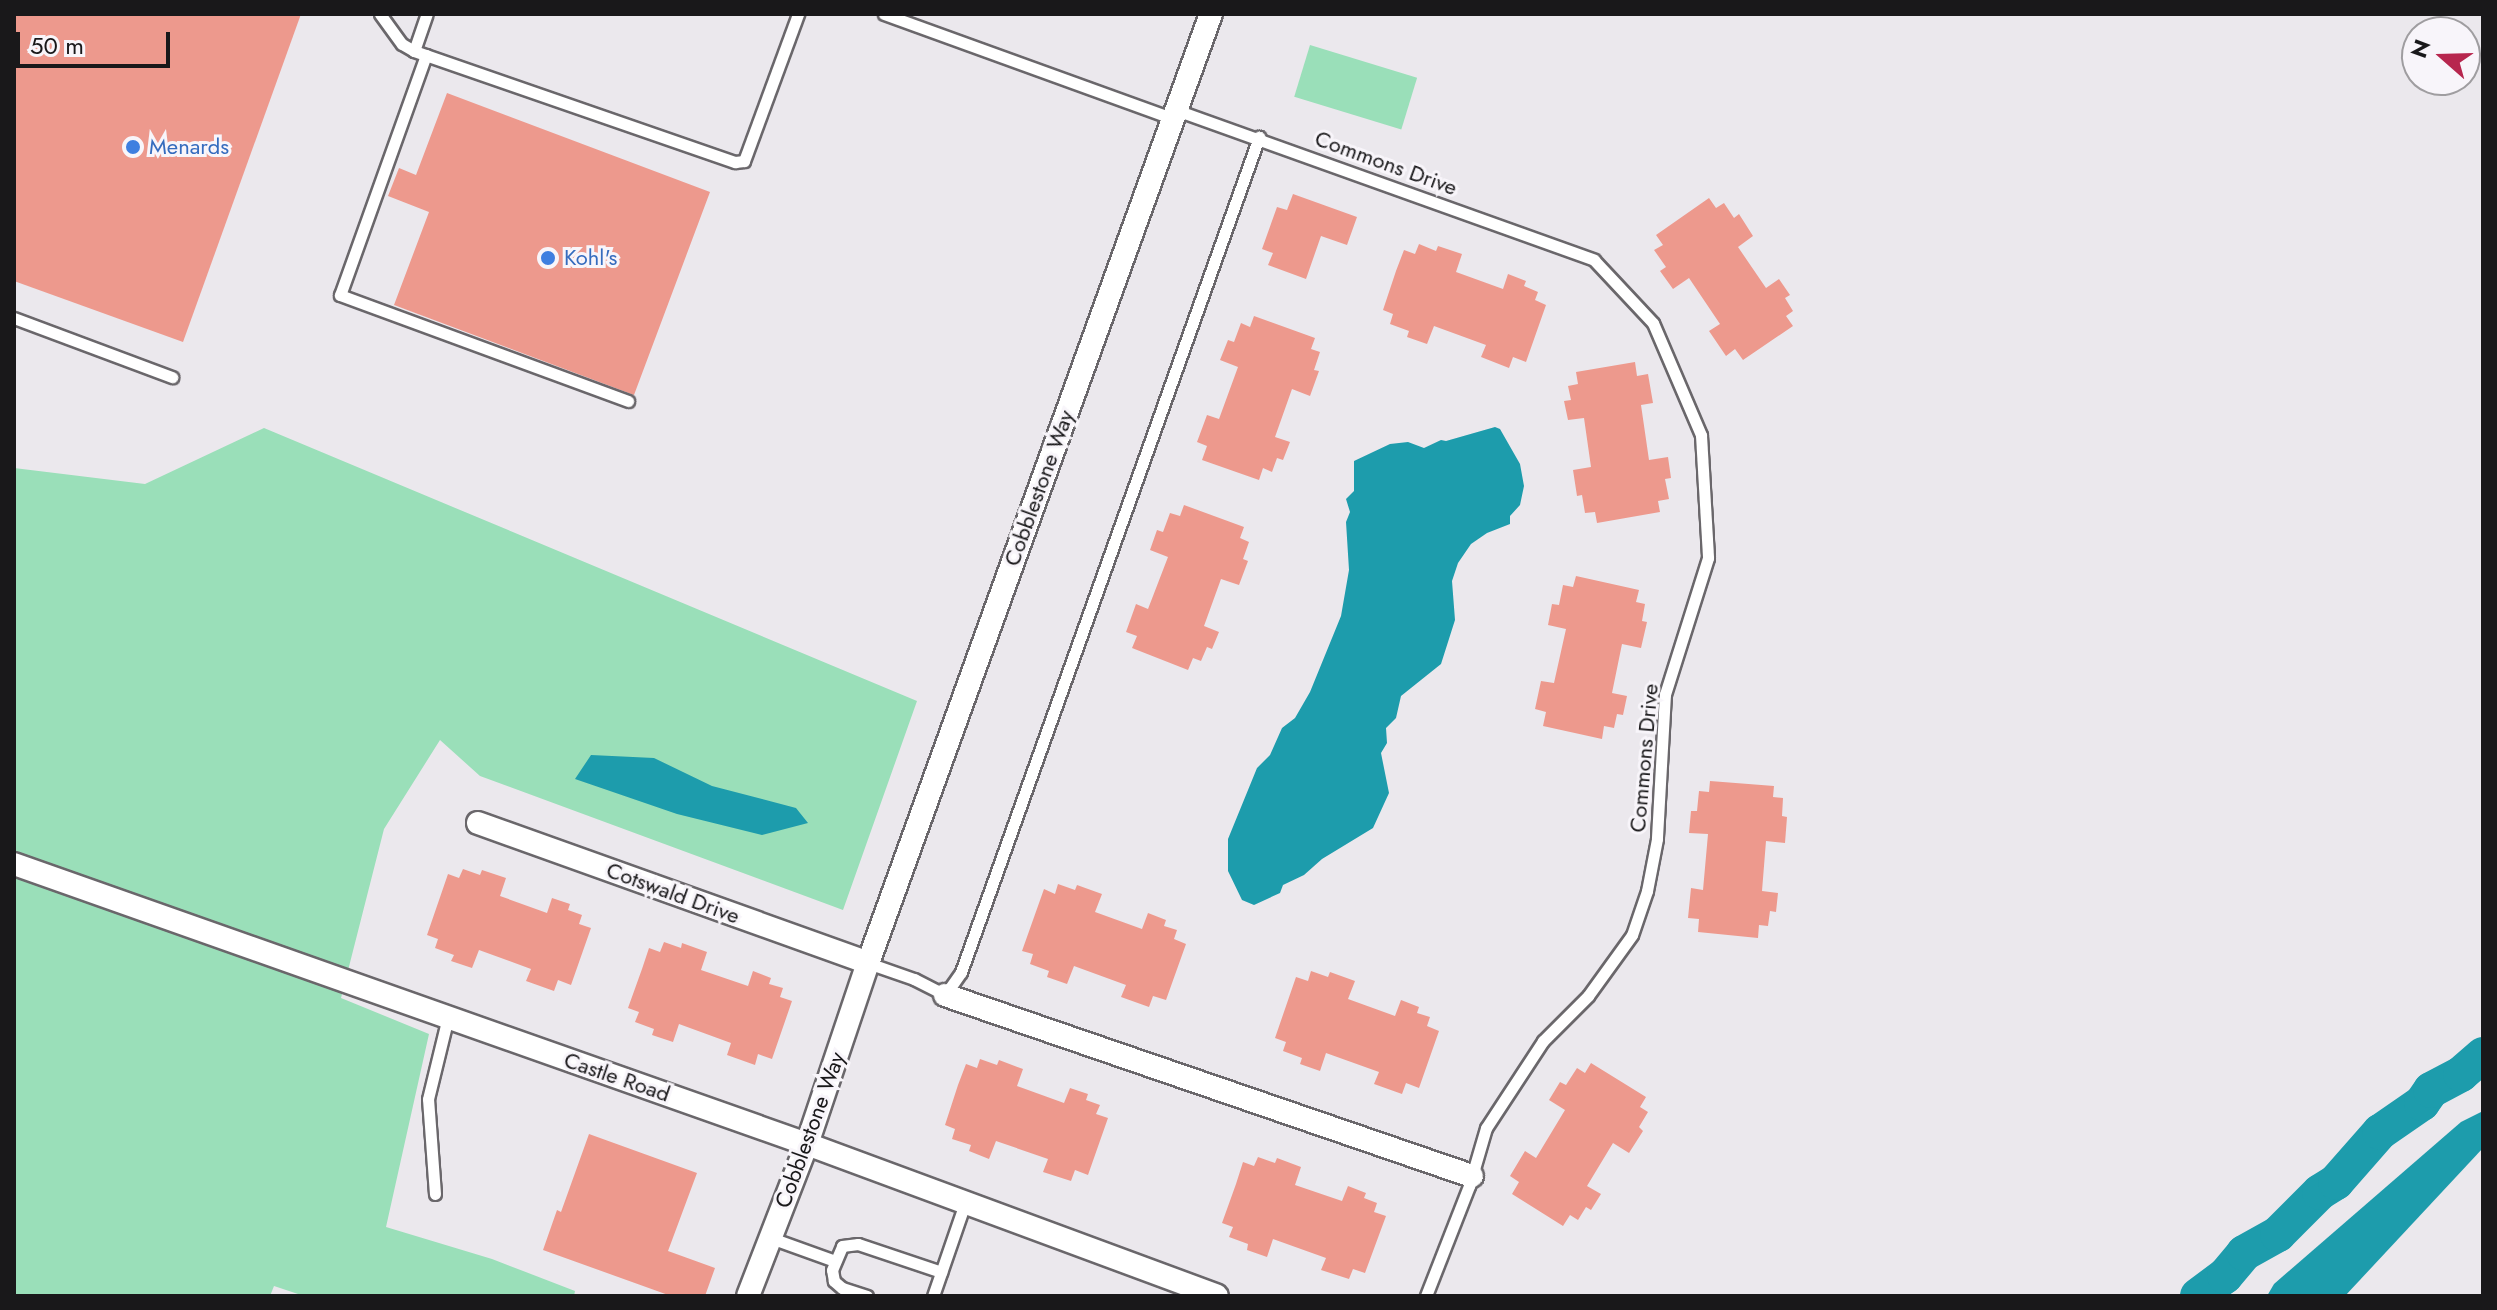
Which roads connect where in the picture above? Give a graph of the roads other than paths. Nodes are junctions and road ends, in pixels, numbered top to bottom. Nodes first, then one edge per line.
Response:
1 (380, 14) edge
2 (427, 14) edge
3 (798, 14) edge
4 (884, 14) edge
5 (1211, 14) edge
6 (420, 53) junction
7 (1173, 114) junction
8 (1259, 137) junction
9 (14, 318) edge
10 (172, 377) dead end
11 (628, 401) dead end
12 (478, 823) dead end
13 (14, 864) edge
14 (868, 963) junction
15 (945, 995) junction
16 (448, 1017) junction
17 (807, 1144) junction
18 (1472, 1176) junction
19 (435, 1194) dead end
20 (965, 1203) junction
21 (771, 1238) junction
22 (835, 1261) junction
23 (941, 1272) junction
24 (748, 1296) edge
25 (867, 1296) edge
26 (933, 1296) edge
27 (1217, 1296) edge
28 (1426, 1296) edge

1 - 6 lane
2 - 6 lane
3 - 6 lane
4 - 7 lane, Commons Drive
5 - 7 street, Cobblestone Way
6 - 11 lane
7 - 8 lane, Commons Drive
7 - 14 street, Cobblestone Way
8 - 15 lane
8 - 18 lane, Commons Drive
9 - 10 lane
12 - 14 street, Cotswald Drive
13 - 16 street, Castle Road
14 - 15 lane
14 - 17 street, Cobblestone Way
15 - 18 street
16 - 17 street, Castle Road
16 - 19 lane
17 - 20 street, Castle Road
17 - 21 street, Cobblestone Way
18 - 28 lane, Commons Drive
20 - 23 lane
20 - 27 street, Castle Road
21 - 22 lane
21 - 24 street, Cobblestone Way
22 - 23 lane
22 - 25 lane
23 - 26 lane

